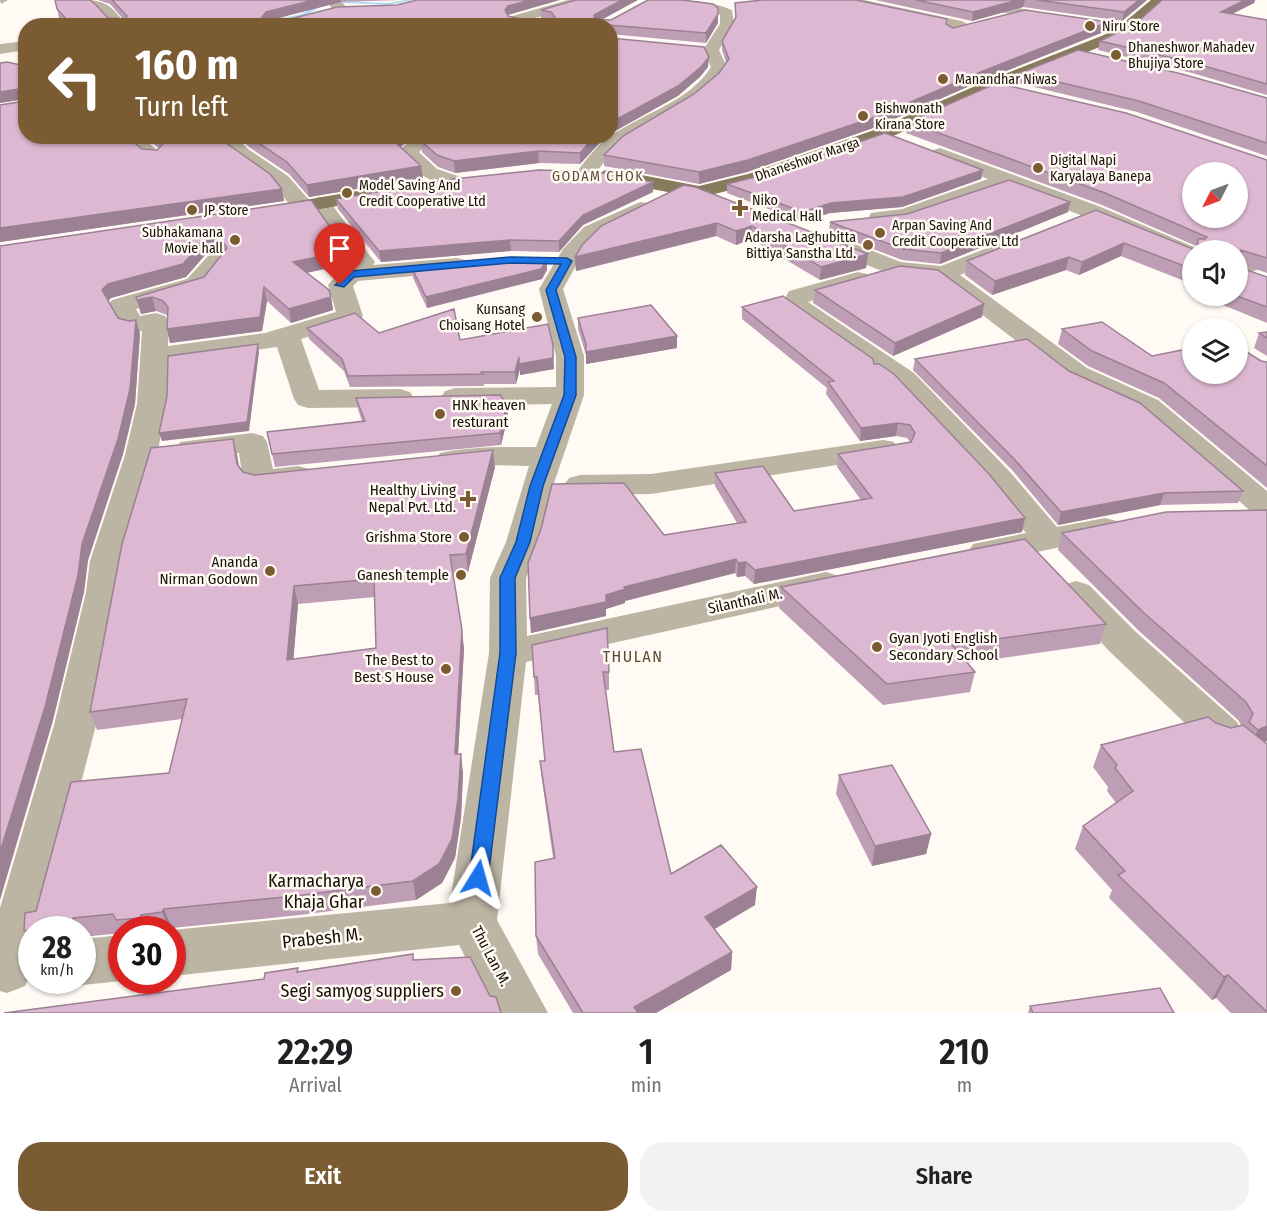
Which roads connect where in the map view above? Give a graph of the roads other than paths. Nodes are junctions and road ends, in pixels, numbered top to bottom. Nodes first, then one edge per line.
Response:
1 (90, 0) edge
2 (582, 0) edge
3 (667, 0) edge
4 (845, 0) edge
5 (997, 0) edge
6 (1159, 0) edge
7 (918, 2) edge
8 (738, 5) edge
9 (339, 6) edge
10 (717, 7) junction
11 (364, 9) edge
12 (889, 10) junction
13 (322, 13) edge
14 (1035, 15) junction
15 (113, 18) edge
16 (355, 18) edge
17 (521, 18) edge
18 (991, 22) edge
19 (962, 28) edge
20 (1126, 28) junction
21 (18, 46) edge
22 (0, 49) edge
23 (692, 49) edge
24 (711, 50) junction
25 (1074, 51) junction
26 (1107, 59) edge
27 (995, 85) junction
28 (1017, 91) edge
29 (618, 125) edge
30 (634, 127) junction
31 (884, 133) junction
32 (618, 139) edge
33 (138, 144) edge
34 (232, 144) edge
35 (418, 144) edge
36 (612, 144) edge
37 (153, 155) edge
38 (578, 172) joint
39 (475, 178) edge
40 (454, 180) junction
41 (1006, 180) junction
42 (418, 187) edge
43 (689, 190) junction
44 (395, 191) edge
45 (311, 205) junction
46 (738, 206) edge
47 (1093, 212) junction
48 (249, 215) edge
49 (1062, 225) edge
50 (1030, 238) edge
51 (1182, 250) edge
52 (1267, 259) edge
53 (216, 261) edge
54 (477, 263) edge
55 (1248, 267) edge
56 (897, 269) junction
57 (943, 273) junction
58 (351, 274) junction
59 (1248, 275) edge
60 (1267, 284) edge
61 (286, 336) junction
62 (155, 356) junction
63 (570, 395) junction
64 (896, 447) edge
65 (141, 455) junction
66 (422, 463) edge
67 (542, 472) junction
68 (328, 473) edge
69 (1267, 508) edge
70 (1267, 515) edge
71 (1231, 516) edge
72 (1138, 521) edge
73 (1039, 541) junction
74 (959, 558) edge
75 (854, 578) edge
76 (508, 653) junction
77 (1222, 733) edge
78 (472, 922) junction
79 (186, 952) edge
80 (13, 969) edge
81 (522, 1013) edge

1 - 15 street
2 - 17 street
3 - 10 street
4 - 12 street
5 - 14 street
6 - 20 main road, Dhaneshwor Marga
7 - 12 street
8 - 10 street
9 - 11 street
9 - 13 street
9 - 16 street
10 - 24 street
12 - 19 street
14 - 18 street
14 - 20 street
20 - 25 main road, Dhaneshwor Marga
21 - 22 street
23 - 24 street
24 - 30 street
25 - 26 street
25 - 27 main road, Dhaneshwor Marga
27 - 28 street
27 - 31 main road, Dhaneshwor Marga
29 - 30 street
30 - 32 street
31 - 41 street
31 - 43 main road, Dhaneshwor Marga
33 - 37 street
34 - 45 street
35 - 40 street
36 - 38 street
38 - 43 main road, Dhaneshwor Marga
39 - 40 main road
40 - 42 main road
41 - 47 street
41 - 56 street
43 - 46 street
43 - 63 street, Thu Lan M.
44 - 45 main road
45 - 48 main road
45 - 58 street
47 - 49 street
47 - 51 street
50 - 57 street
52 - 55 street
53 - 62 street
54 - 58 street
56 - 57 street
56 - 73 street
57 - 69 street
58 - 61 street
59 - 60 street
61 - 62 street
61 - 63 street
62 - 65 street
63 - 67 street, Thu Lan M.
64 - 67 street
65 - 68 street
65 - 80 street
66 - 67 street
67 - 76 street, Thu Lan M.
70 - 71 street
72 - 73 street
73 - 74 street
73 - 77 street
75 - 76 street, Silanthali M.
76 - 78 street, Thu Lan M.
78 - 79 street, Prabesh M.
78 - 81 street, Thu Lan M.

